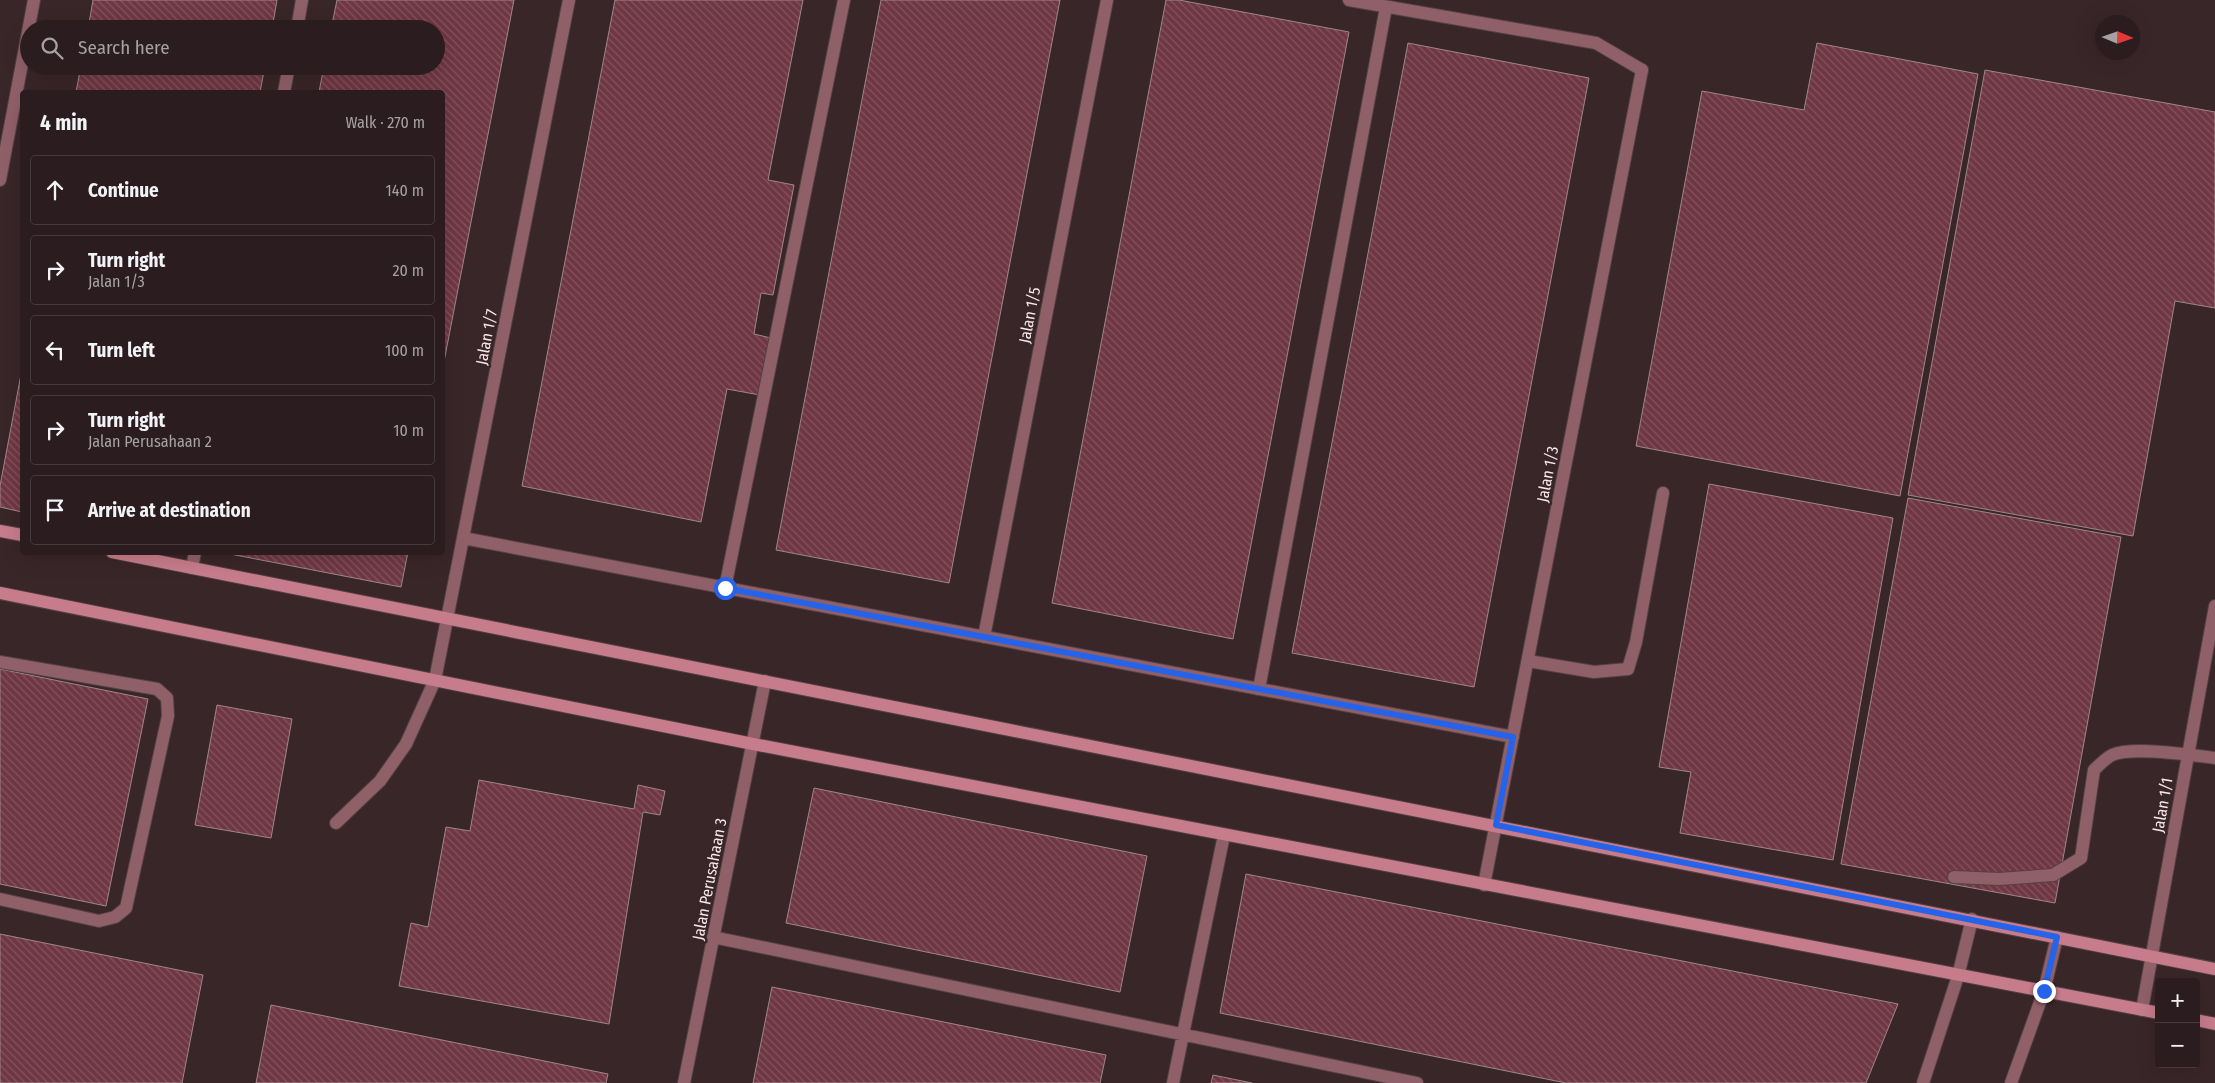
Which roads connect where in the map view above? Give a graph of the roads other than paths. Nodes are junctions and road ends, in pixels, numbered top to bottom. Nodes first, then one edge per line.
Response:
1 (34, 0) edge
2 (302, 0) edge
3 (569, 0) edge
4 (844, 0) edge
5 (1107, 0) edge
6 (1349, 0) edge
7 (1386, 7) junction
8 (30, 20) edge
9 (298, 20) edge
10 (20, 74) edge
11 (287, 75) edge
12 (284, 90) edge
13 (0, 180) edge
14 (1663, 493) dead end
15 (0, 531) edge
16 (20, 535) edge
17 (463, 538) junction
18 (127, 555) edge
19 (194, 555) edge
20 (192, 568) junction
21 (725, 588) junction
22 (0, 593) edge
23 (2215, 606) edge
24 (447, 618) junction
25 (984, 637) junction
26 (1528, 661) junction
27 (0, 662) edge
28 (435, 680) junction
29 (765, 681) junction
30 (1259, 689) junction
31 (1513, 737) junction
32 (752, 744) junction
33 (2188, 754) junction
34 (2215, 758) edge
35 (336, 823) dead end
36 (1496, 825) junction
37 (1224, 835) junction
38 (1954, 877) dead end
39 (1484, 885) junction
40 (0, 899) edge
41 (1972, 919) junction
42 (713, 937) junction
43 (2057, 937) junction
44 (2151, 956) junction
45 (2215, 969) edge
46 (1958, 976) junction
47 (2044, 991) junction
48 (2142, 1010) junction
49 (2155, 1012) edge
50 (2200, 1021) edge
51 (2215, 1024) edge
52 (1183, 1035) junction
53 (684, 1083) edge
54 (1173, 1083) edge
55 (1417, 1083) edge
56 (1923, 1083) edge
57 (2011, 1083) edge

1 - 8 street
2 - 9 street
3 - 17 street, Jalan 1/7
4 - 21 street
5 - 25 street, Jalan 1/5
6 - 7 street
7 - 26 street, Jalan 1/3
7 - 30 street
10 - 13 street
11 - 12 street
14 - 26 street
15 - 16 street
17 - 21 street
17 - 24 street, Jalan 1/7
18 - 20 street
19 - 20 street
20 - 24 street
21 - 25 street
22 - 28 street
23 - 33 street, Jalan 1/1
24 - 28 street, Jalan 1/7
24 - 29 street
25 - 30 street
26 - 31 street, Jalan 1/3
27 - 40 street
28 - 32 street
28 - 35 street, Jalan 1/7
29 - 32 street, Jalan Perusahaan 3
29 - 36 street
30 - 31 street
31 - 36 street, Jalan 1/3
32 - 37 street
32 - 42 street, Jalan Perusahaan 3
33 - 34 street
33 - 38 street
33 - 44 street, Jalan 1/1
36 - 39 street, Jalan 1/3
36 - 41 street
37 - 39 street
37 - 52 street
39 - 46 street
41 - 43 street
41 - 46 street
42 - 52 street
42 - 53 street, Jalan Perusahaan 3
43 - 44 street
43 - 47 street
44 - 45 street
44 - 48 street, Jalan 1/1
46 - 47 street
46 - 56 street
47 - 48 street
47 - 57 street
48 - 49 street
50 - 51 street
52 - 54 street
52 - 55 street

